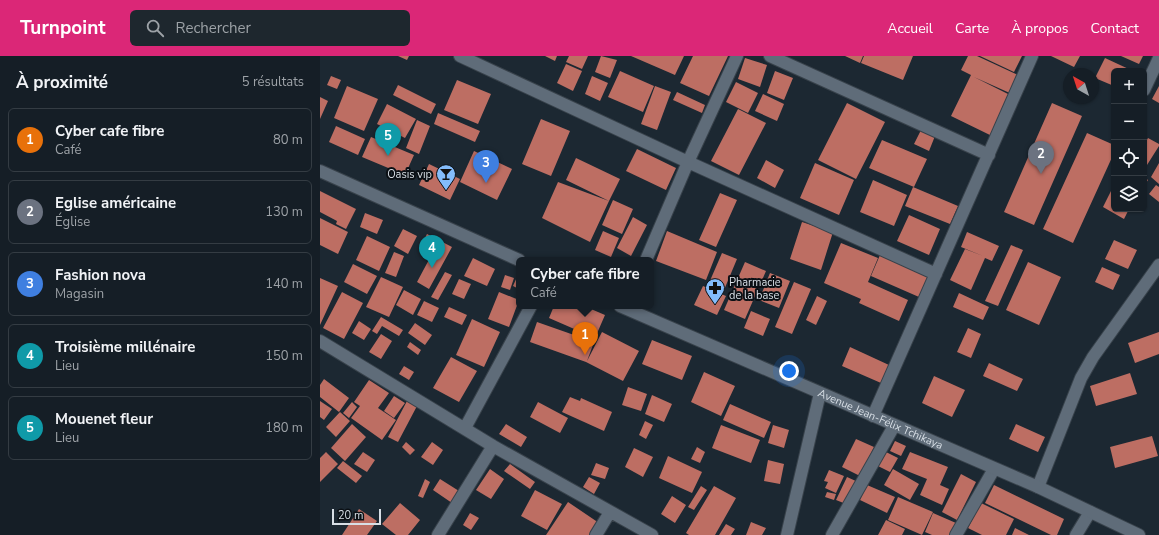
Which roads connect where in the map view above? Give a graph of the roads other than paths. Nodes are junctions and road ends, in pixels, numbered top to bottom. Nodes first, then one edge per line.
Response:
1 (460, 56) edge
2 (737, 56) edge
3 (770, 56) edge
4 (1032, 56) edge
5 (1159, 58) edge
6 (1147, 84) edge
7 (989, 155) junction
8 (688, 162) junction
9 (320, 171) edge
10 (647, 257) edge
11 (516, 259) edge
12 (1159, 265) edge
13 (936, 274) junction
14 (529, 309) edge
15 (629, 309) edge
16 (320, 341) edge
17 (820, 393) junction
18 (872, 416) junction
19 (894, 426) junction
20 (465, 428) junction
21 (493, 446) junction
22 (994, 469) junction
23 (1038, 487) junction
24 (610, 512) junction
25 (1090, 512) junction
26 (438, 535) edge
27 (596, 535) edge
28 (652, 535) edge
29 (787, 535) edge
30 (832, 535) edge
31 (956, 535) edge
32 (1076, 535) edge
33 (1139, 535) edge

1 - 8 street
2 - 8 street
3 - 7 street
4 - 7 street
5 - 6 street
7 - 13 street
8 - 10 street
8 - 13 street
9 - 11 street
12 - 23 street
13 - 18 street
14 - 20 street
15 - 17 street, Avenue Jean-Félix Tchikaya
16 - 20 street
17 - 18 street, Avenue Jean-Félix Tchikaya
17 - 29 street
18 - 19 street, Avenue Jean-Félix Tchikaya
19 - 22 street, Avenue Jean-Félix Tchikaya
19 - 30 street
20 - 21 street
21 - 24 street
21 - 26 street
22 - 23 street, Avenue Jean-Félix Tchikaya
22 - 31 street
23 - 25 street, Avenue Jean-Félix Tchikaya
24 - 27 street
24 - 28 street
25 - 32 street
25 - 33 street, Avenue Jean-Félix Tchikaya

